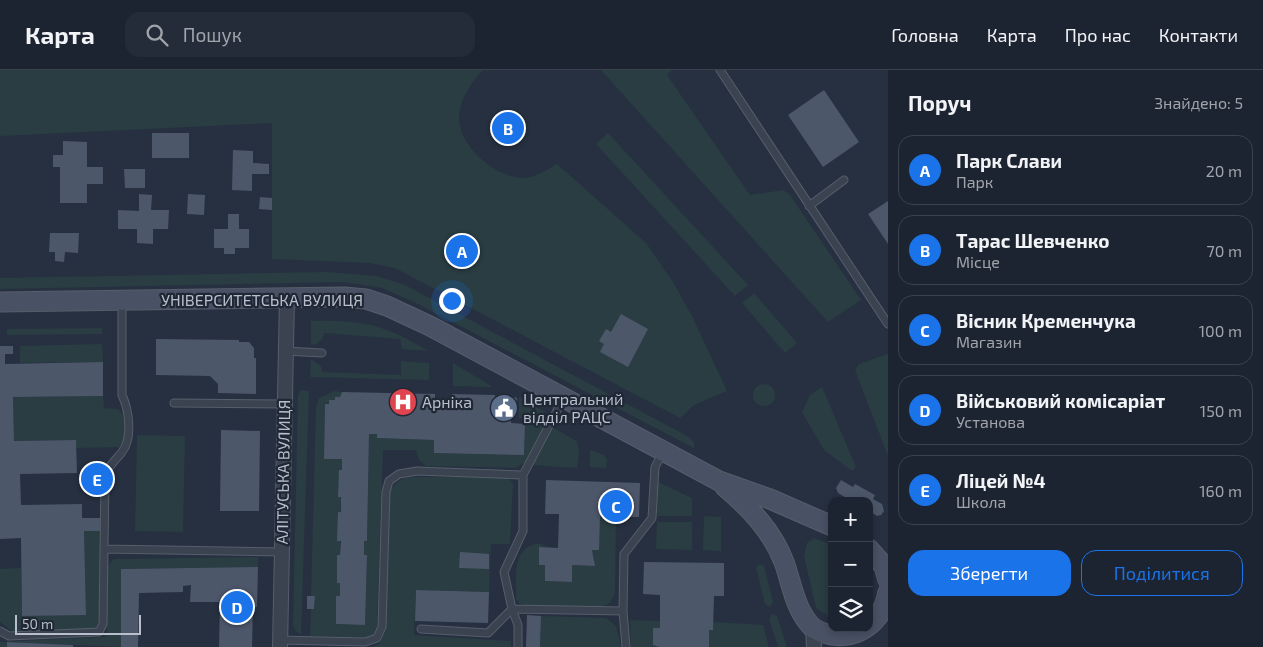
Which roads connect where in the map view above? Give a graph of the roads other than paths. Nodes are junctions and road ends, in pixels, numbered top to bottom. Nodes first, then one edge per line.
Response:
1 (720, 70) edge
2 (844, 180) dead end
3 (809, 206) junction
4 (286, 297) junction
5 (122, 299) junction
6 (0, 302) edge
7 (888, 324) edge
8 (285, 351) junction
9 (322, 353) dead end
10 (564, 397) junction
11 (174, 403) dead end
12 (284, 404) junction
13 (663, 451) junction
14 (524, 475) junction
15 (718, 481) junction
16 (828, 524) edge
17 (104, 549) junction
18 (282, 552) junction
19 (873, 554) edge
20 (888, 580) edge
21 (888, 592) edge
22 (512, 609) junction
23 (623, 610) junction
24 (813, 628) junction
25 (421, 629) dead end
26 (0, 631) edge
27 (855, 642) edge
28 (280, 643) edge
29 (518, 647) edge
30 (626, 647) edge
31 (814, 647) edge

1 - 3 lane
2 - 3 lane
3 - 7 lane
4 - 5 street, УНІВЕРСИТЕТСЬКА ВУЛИЦЯ
4 - 8 street, АЛІТУСЬКА ВУЛИЦЯ
4 - 10 street, УНІВЕРСИТЕТСЬКА ВУЛИЦЯ
5 - 6 street, УНІВЕРСИТЕТСЬКА ВУЛИЦЯ
5 - 17 lane
8 - 9 lane
8 - 12 street, АЛІТУСЬКА ВУЛИЦЯ
10 - 13 street, УНІВЕРСИТЕТСЬКА ВУЛИЦЯ
10 - 14 lane
11 - 12 lane
12 - 18 street, АЛІТУСЬКА ВУЛИЦЯ
13 - 15 street, УНІВЕРСИТЕТСЬКА ВУЛИЦЯ
13 - 23 lane
14 - 22 lane
14 - 28 lane
15 - 16 street, УНІВЕРСИТЕТСЬКА ВУЛИЦЯ
15 - 24 street, УНІВЕРСИТЕТСЬКА ВУЛИЦЯ
17 - 18 lane
17 - 26 lane
18 - 28 street, АЛІТУСЬКА ВУЛИЦЯ
19 - 20 street
21 - 27 street, УНІВЕРСИТЕТСЬКА ВУЛИЦЯ
22 - 23 lane
22 - 25 lane
22 - 29 lane
23 - 30 lane
24 - 27 street, УНІВЕРСИТЕТСЬКА ВУЛИЦЯ
24 - 31 street

